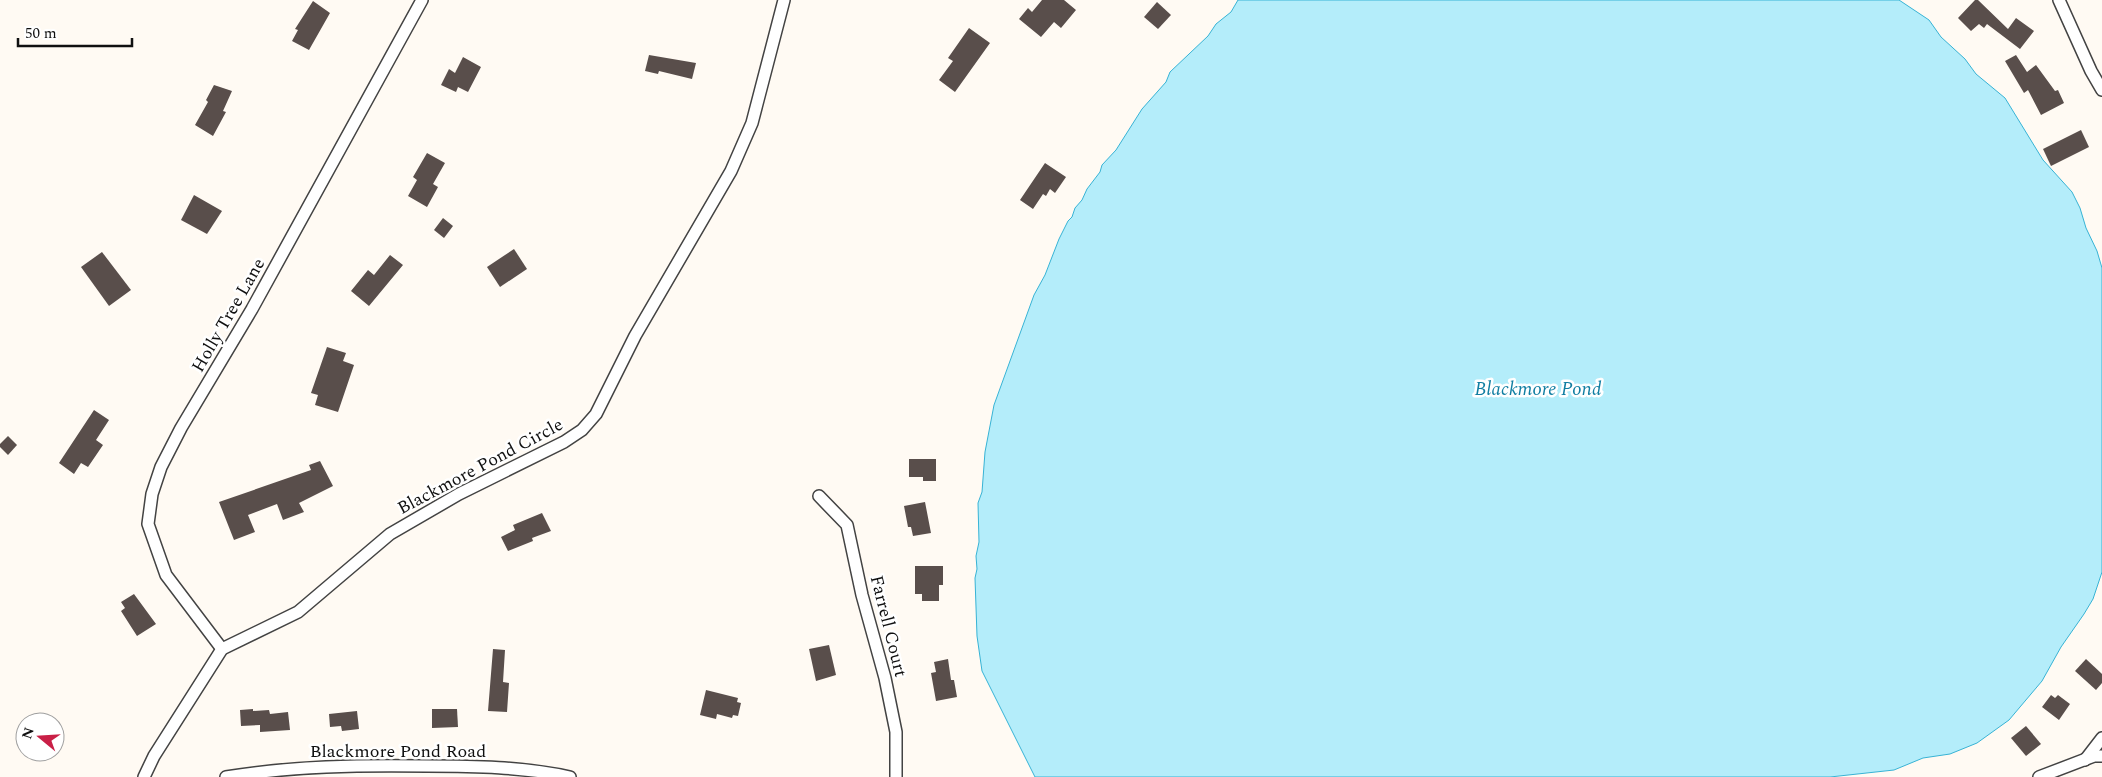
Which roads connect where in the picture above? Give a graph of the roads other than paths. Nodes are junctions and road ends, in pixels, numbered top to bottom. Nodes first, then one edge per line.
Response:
1 (422, 0) edge
2 (784, 0) edge
3 (2059, 0) edge
4 (2102, 90) edge
5 (819, 496) dead end
6 (222, 649) junction
7 (2102, 738) edge
8 (2102, 756) edge
9 (2085, 760) junction
10 (144, 777) edge
11 (226, 777) edge
12 (570, 777) edge
13 (896, 777) edge
14 (2039, 777) edge

1 - 6 street, Holly Tree Lane
2 - 6 street, Blackmore Pond Circle
3 - 4 street
5 - 13 street, Farrell Court
6 - 10 street
7 - 9 street
8 - 9 street
9 - 14 street
11 - 12 street, Blackmore Pond Road

